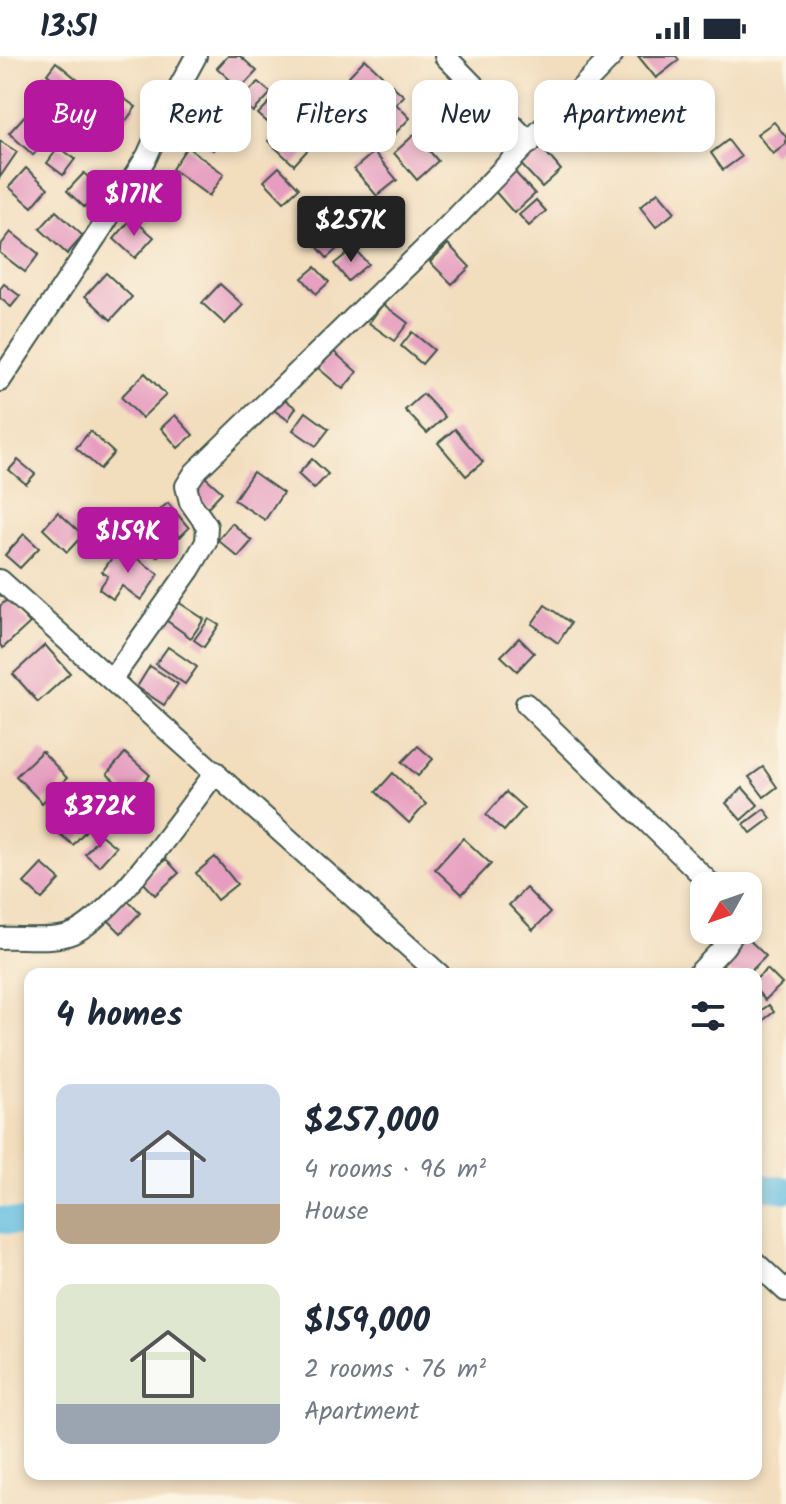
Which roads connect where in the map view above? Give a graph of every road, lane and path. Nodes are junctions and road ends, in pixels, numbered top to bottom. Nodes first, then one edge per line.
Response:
1 (196, 56) edge
2 (445, 56) edge
3 (612, 56) edge
4 (530, 143) junction
5 (0, 381) edge
6 (0, 580) edge
7 (112, 679) junction
8 (526, 704) dead end
9 (216, 772) junction
10 (699, 872) edge
11 (0, 938) edge
12 (726, 944) edge
13 (432, 968) edge
14 (704, 968) edge
15 (762, 1269) edge
16 (786, 1291) edge

1 - 5 street
2 - 4 street
3 - 4 street
4 - 7 street
6 - 7 street
7 - 9 street
8 - 10 street
9 - 11 street
9 - 13 street
12 - 14 street
15 - 16 street

